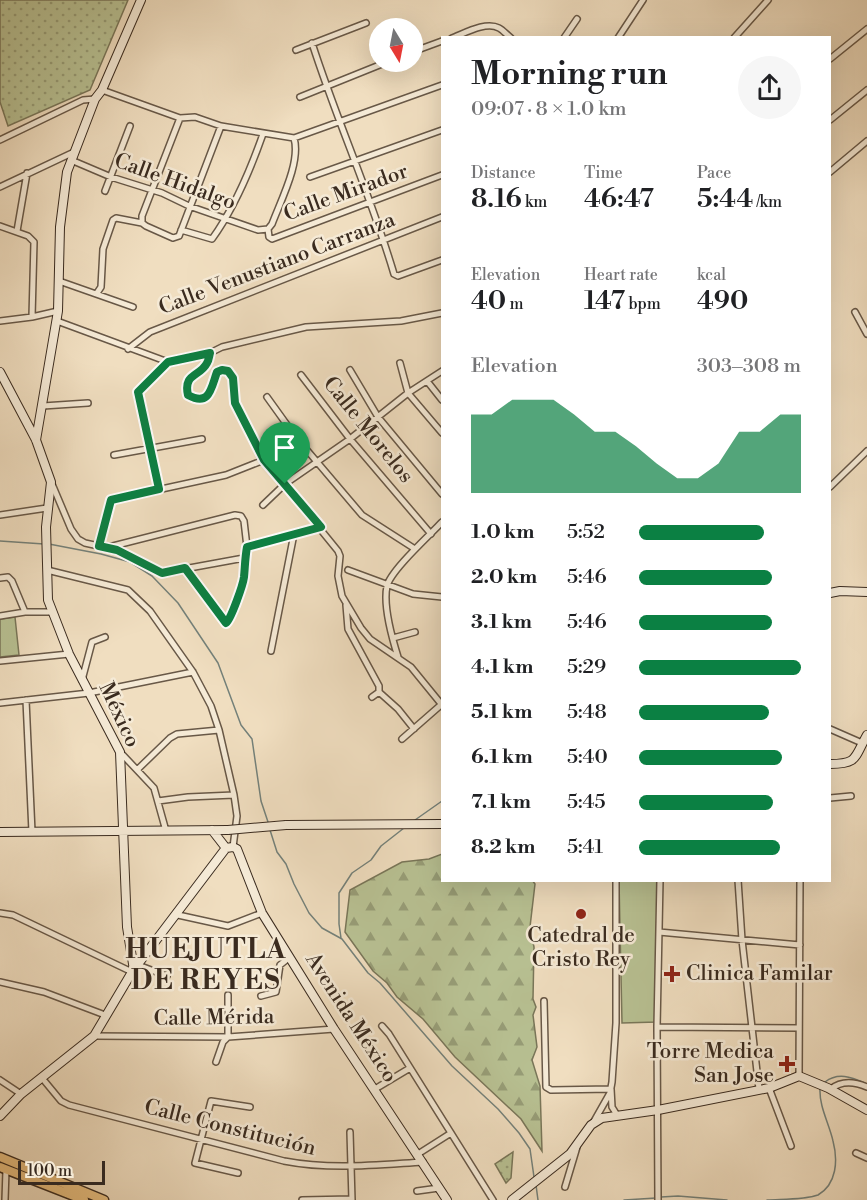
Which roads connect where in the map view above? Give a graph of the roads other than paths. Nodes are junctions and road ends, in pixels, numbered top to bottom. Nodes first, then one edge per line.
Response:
1 (141, 0) edge
2 (643, 0) edge
3 (768, 0) edge
4 (577, 19) dead end
5 (366, 23) dead end
6 (867, 29) edge
7 (457, 36) edge
8 (509, 36) edge
9 (565, 36) edge
10 (619, 36) edge
11 (736, 36) edge
12 (441, 41) edge
13 (312, 44) junction
14 (423, 48) edge
15 (297, 50) dead end
16 (831, 58) edge
17 (369, 69) edge
18 (326, 85) junction
19 (441, 85) edge
20 (102, 90) junction
21 (867, 90) edge
22 (300, 97) dead end
23 (95, 99) junction
24 (180, 118) junction
25 (831, 119) edge
26 (340, 122) junction
27 (130, 126) dead end
28 (220, 126) junction
29 (441, 130) edge
30 (263, 134) junction
31 (294, 138) junction
32 (0, 140) edge
33 (867, 141) edge
34 (73, 156) junction
35 (354, 162) junction
36 (831, 171) edge
37 (27, 173) junction
38 (441, 175) edge
39 (111, 177) junction
40 (310, 177) dead end
41 (0, 187) edge
42 (151, 190) junction
43 (105, 191) dead end
44 (370, 202) junction
45 (189, 206) junction
46 (441, 218) edge
47 (226, 219) junction
48 (142, 223) junction
49 (0, 226) edge
50 (268, 229) junction
51 (181, 230) junction
52 (17, 231) junction
53 (384, 240) junction
54 (441, 260) edge
55 (59, 281) junction
56 (97, 293) junction
57 (134, 307) dead end
58 (58, 311) junction
59 (855, 312) dead end
60 (441, 313) edge
61 (32, 317) junction
62 (0, 321) edge
63 (57, 321) junction
64 (867, 334) edge
65 (128, 349) junction
66 (210, 353) junction
67 (168, 362) junction
68 (400, 363) dead end
69 (350, 370) dead end
70 (0, 372) edge
71 (441, 373) edge
72 (301, 375) dead end
73 (427, 381) junction
74 (408, 393) junction
75 (267, 397) dead end
76 (441, 399) edge
77 (88, 403) dead end
78 (43, 406) junction
79 (378, 417) junction
80 (441, 432) edge
81 (202, 439) dead end
82 (350, 439) junction
83 (36, 440) junction
84 (149, 448) junction
85 (867, 451) edge
86 (114, 455) dead end
87 (264, 460) junction
88 (317, 460) junction
89 (51, 482) junction
90 (285, 484) junction
91 (831, 486) edge
92 (159, 489) junction
93 (441, 493) edge
94 (263, 505) dead end
95 (47, 508) junction
96 (0, 515) edge
97 (441, 523) edge
98 (321, 527) junction
99 (294, 534) junction
100 (431, 534) junction
101 (99, 546) junction
102 (109, 547) junction
103 (247, 547) junction
104 (415, 549) junction
105 (244, 558) junction
106 (46, 567) junction
107 (185, 568) junction
108 (348, 570) dead end
109 (0, 578) edge
110 (387, 584) junction
111 (867, 592) edge
112 (831, 593) edge
113 (441, 597) edge
114 (346, 603) junction
115 (25, 612) junction
116 (53, 612) junction
117 (0, 616) edge
118 (415, 632) dead end
119 (105, 637) dead end
120 (393, 638) junction
121 (271, 651) dead end
122 (69, 654) junction
123 (398, 657) junction
124 (0, 661) edge
125 (193, 672) junction
126 (82, 680) junction
127 (379, 692) junction
128 (89, 693) junction
129 (372, 697) dead end
130 (26, 700) junction
131 (0, 703) edge
132 (441, 704) edge
133 (441, 706) edge
134 (414, 729) junction
135 (831, 729) edge
136 (219, 730) junction
137 (402, 739) dead end
138 (865, 739) edge
139 (120, 752) junction
140 (831, 764) edge
141 (137, 770) junction
142 (234, 795) junction
143 (851, 796) dead end
144 (831, 798) edge
145 (158, 801) junction
146 (441, 824) edge
147 (212, 830) junction
148 (166, 831) junction
149 (0, 832) edge
150 (32, 832) junction
151 (123, 832) junction
152 (232, 848) junction
153 (616, 882) edge
154 (660, 882) edge
155 (738, 882) edge
156 (800, 882) edge
157 (262, 913) junction
158 (0, 914) edge
159 (177, 915) junction
160 (659, 932) junction
161 (742, 940) junction
162 (800, 945) junction
163 (290, 957) junction
164 (135, 969) junction
165 (167, 976) dead end
166 (0, 982) edge
167 (228, 995) dead end
168 (261, 996) dead end
169 (544, 1001) dead end
170 (105, 1015) junction
171 (382, 1026) dead end
172 (657, 1027) junction
173 (752, 1027) junction
174 (799, 1028) junction
175 (334, 1029) junction
176 (94, 1036) junction
177 (228, 1037) junction
178 (216, 1062) dead end
179 (410, 1068) junction
180 (799, 1076) junction
181 (42, 1078) junction
182 (0, 1080) edge
183 (769, 1088) junction
184 (867, 1088) edge
185 (375, 1089) junction
186 (611, 1089) junction
187 (759, 1089) junction
188 (830, 1089) junction
189 (21, 1095) junction
190 (250, 1107) dead end
191 (658, 1110) junction
192 (867, 1110) edge
193 (617, 1115) junction
194 (0, 1116) edge
195 (591, 1125) junction
196 (350, 1132) dead end
197 (451, 1133) junction
198 (200, 1138) junction
199 (578, 1146) junction
200 (791, 1146) dead end
201 (856, 1152) dead end
202 (418, 1154) junction
203 (0, 1157) edge
204 (867, 1158) edge
205 (423, 1162) junction
206 (351, 1167) junction
207 (3, 1168) edge
208 (29, 1168) junction
209 (238, 1173) dead end
210 (26, 1177) junction
211 (565, 1187) dead end
212 (440, 1188) junction
213 (417, 1191) dead end
214 (352, 1199) edge
215 (5, 1200) edge
216 (84, 1200) edge
217 (104, 1200) edge
218 (302, 1200) edge
219 (447, 1200) edge
220 (493, 1200) edge
221 (512, 1200) edge
222 (658, 1200) edge

1 - 20 street
2 - 10 street
3 - 11 street
4 - 9 street
5 - 13 street
6 - 16 street
7 - 8 street
12 - 14 street
13 - 15 street
13 - 18 street
17 - 18 street
18 - 22 street
18 - 26 street
19 - 26 street
20 - 23 street
20 - 24 street
21 - 25 street
23 - 32 street
23 - 34 street
24 - 28 street
24 - 42 street
26 - 31 street
26 - 35 street
27 - 39 street
28 - 30 street
28 - 45 street
29 - 35 street
30 - 31 street
30 - 47 street
31 - 50 street
33 - 36 street
34 - 37 street
34 - 39 street, Calle Hidalgo
34 - 55 street
35 - 40 street
35 - 44 street
37 - 41 street
37 - 52 street
38 - 44 street, Calle Mirador
39 - 42 street, Calle Hidalgo
39 - 43 street
42 - 45 street, Calle Hidalgo
42 - 48 street
44 - 50 street, Calle Mirador
44 - 53 street
45 - 47 street, Calle Hidalgo
45 - 51 street
46 - 53 street, Calle Venustiano Carranza
47 - 50 street, Calle Hidalgo
47 - 51 street
48 - 51 street
48 - 56 street
49 - 52 street
52 - 61 street
53 - 54 street
53 - 65 street, Calle Venustiano Carranza
55 - 56 street
55 - 58 street
56 - 57 street
58 - 61 street
58 - 63 street
59 - 64 street
60 - 66 street
61 - 62 street
63 - 65 street
63 - 78 street
65 - 67 street
66 - 67 street
66 - 87 street
67 - 84 street
68 - 74 street
69 - 79 street
70 - 83 street
71 - 73 street
72 - 82 street, Calle Morelos
73 - 74 street
73 - 76 street
74 - 79 street
74 - 80 street
75 - 88 street
77 - 78 street
78 - 83 street
79 - 82 street
79 - 93 street
81 - 84 street
82 - 88 street
82 - 100 street, Calle Morelos
83 - 89 street
84 - 86 street
84 - 92 street
85 - 91 street
87 - 90 street
87 - 92 street
88 - 90 street
88 - 104 street
89 - 95 street, México
89 - 101 street
90 - 94 street
90 - 98 street
92 - 101 street
95 - 96 street
95 - 106 street, México
97 - 100 street
98 - 99 street
98 - 114 street
99 - 103 street
99 - 121 street
100 - 104 street
101 - 102 street
102 - 103 street
102 - 107 street
103 - 105 street
104 - 110 street
105 - 107 street
105 - 107 street
106 - 116 street, México
106 - 125 street
108 - 110 street
109 - 115 street
110 - 113 street
110 - 120 street
111 - 112 street
114 - 123 street
114 - 127 street
115 - 116 street
115 - 117 street
116 - 122 street, México
118 - 120 street
119 - 126 street
120 - 123 street
122 - 124 street
122 - 126 street, México
123 - 132 street
125 - 128 street
125 - 136 street
126 - 128 street, México
127 - 129 street
127 - 134 street
128 - 130 street
128 - 139 street, México
130 - 131 street
130 - 150 street
133 - 134 street
134 - 137 street
135 - 138 street
136 - 141 street
136 - 142 street
138 - 140 street
139 - 141 street
139 - 151 street, México
141 - 145 street
142 - 145 street
142 - 152 street
143 - 144 street
145 - 148 street
146 - 147 street, bridge
147 - 148 street
147 - 152 street, Avenida México
148 - 151 street
149 - 150 street
150 - 151 street
151 - 164 street, México
152 - 157 street, Avenida México
152 - 159 street
153 - 186 street
154 - 160 street
155 - 161 street
156 - 162 street
157 - 159 street
157 - 163 street, Avenida México
158 - 164 street
159 - 164 street
160 - 161 street
160 - 172 street
161 - 162 street
161 - 173 street
162 - 174 street
163 - 168 street
163 - 175 street, Avenida México
164 - 165 street
164 - 170 street
166 - 170 street
167 - 177 street
169 - 186 street
170 - 176 street
171 - 179 street
172 - 173 street
172 - 191 street
173 - 174 street
173 - 187 street
174 - 180 street
175 - 177 street, Calle Mérida
175 - 185 street, Avenida México
176 - 177 street, Calle Mérida
176 - 181 street
177 - 178 street
179 - 185 street
179 - 197 street
180 - 183 street
180 - 188 street
181 - 189 street
181 - 198 street, Calle Constitución
182 - 189 street
183 - 187 street
183 - 200 street
184 - 188 street
185 - 202 street, Avenida México
186 - 193 street
186 - 195 street
187 - 191 street
188 - 192 street
189 - 194 street
190 - 198 street
191 - 193 street
191 - 222 street
193 - 195 street
195 - 199 street
196 - 206 street
197 - 202 street
197 - 220 street
198 - 206 street, Calle Constitución
198 - 209 street
199 - 211 street
199 - 221 street
201 - 204 street
202 - 205 street, Avenida México
203 - 208 main road
205 - 206 street, Calle Constitución
205 - 212 street, Avenida México
206 - 214 street
207 - 210 main road
207 - 215 street
208 - 210 main road
208 - 217 main road
210 - 216 main road
212 - 213 street
212 - 219 street, Avenida México
214 - 218 street

